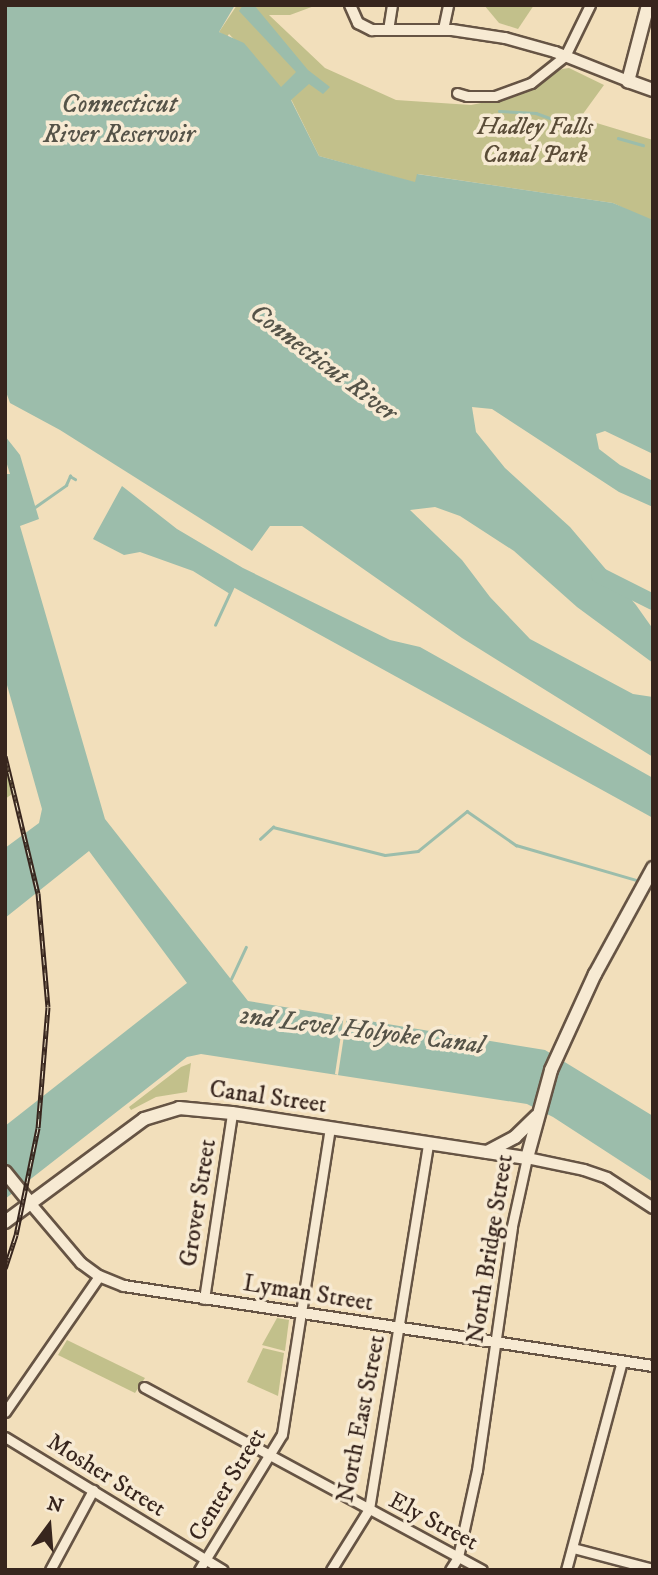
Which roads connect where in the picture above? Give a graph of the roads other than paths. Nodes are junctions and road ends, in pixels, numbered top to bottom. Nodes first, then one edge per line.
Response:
1 (350, 5) edge
2 (392, 5) edge
3 (448, 5) edge
4 (590, 5) edge
5 (648, 5) edge
6 (443, 29) junction
7 (388, 30) junction
8 (565, 55) junction
9 (628, 81) junction
10 (653, 90) edge
11 (457, 93) dead end
12 (653, 868) edge
13 (232, 1112) junction
14 (537, 1115) junction
15 (330, 1128) junction
16 (428, 1144) junction
17 (487, 1153) junction
18 (527, 1158) junction
19 (5, 1172) edge
20 (30, 1203) junction
21 (653, 1208) edge
22 (5, 1222) edge
23 (99, 1276) junction
24 (204, 1299) junction
25 (301, 1314) junction
26 (399, 1329) junction
27 (497, 1343) junction
28 (622, 1361) junction
29 (653, 1366) edge
30 (144, 1387) dead end
31 (5, 1390) edge
32 (16, 1396) junction
33 (5, 1412) edge
34 (5, 1437) edge
35 (270, 1455) junction
36 (93, 1490) junction
37 (369, 1509) junction
38 (573, 1548) junction
39 (458, 1557) junction
40 (206, 1559) junction
41 (653, 1569) edge
42 (50, 1570) edge
43 (199, 1570) edge
44 (223, 1570) edge
45 (331, 1570) edge
46 (450, 1570) edge
47 (482, 1570) edge
48 (566, 1570) edge

1 - 7 street
2 - 7 street
3 - 6 street
4 - 8 street
5 - 9 main road
6 - 7 street
6 - 8 street
8 - 9 street
8 - 11 street
9 - 10 main road
12 - 14 main road, North Bridge Street
13 - 15 main road, Canal Street
13 - 20 main road, Canal Street
13 - 24 street, Grover Street
14 - 17 main road
14 - 18 main road, North Bridge Street
15 - 16 main road, Canal Street
15 - 25 street, Center Street
16 - 17 main road, Canal Street
16 - 26 street, North East Street
17 - 18 main road, Canal Street
18 - 21 street
18 - 27 street, North Bridge Street
19 - 20 main road, Lyman Street
20 - 22 main road, Canal Street
20 - 23 street, Lyman Street
23 - 24 street, Lyman Street
23 - 32 street
24 - 25 street, Lyman Street
25 - 26 street, Lyman Street
25 - 35 street, Center Street
26 - 27 street, Lyman Street
26 - 37 street, North East Street
27 - 28 street, Lyman Street
27 - 39 street, North Bridge Street
28 - 29 street, Lyman Street
28 - 38 street
30 - 35 street, Ely Street
31 - 32 street
32 - 33 street
34 - 36 street, Mosher Street
35 - 37 street, Ely Street
35 - 40 street, Center Street
36 - 40 street, Mosher Street
36 - 42 street
37 - 39 street, Ely Street
37 - 45 street, North East Street
38 - 41 street
38 - 48 street
39 - 46 street, North Bridge Street
39 - 47 street, Ely Street
40 - 43 street, Center Street
40 - 44 street, Mosher Street

